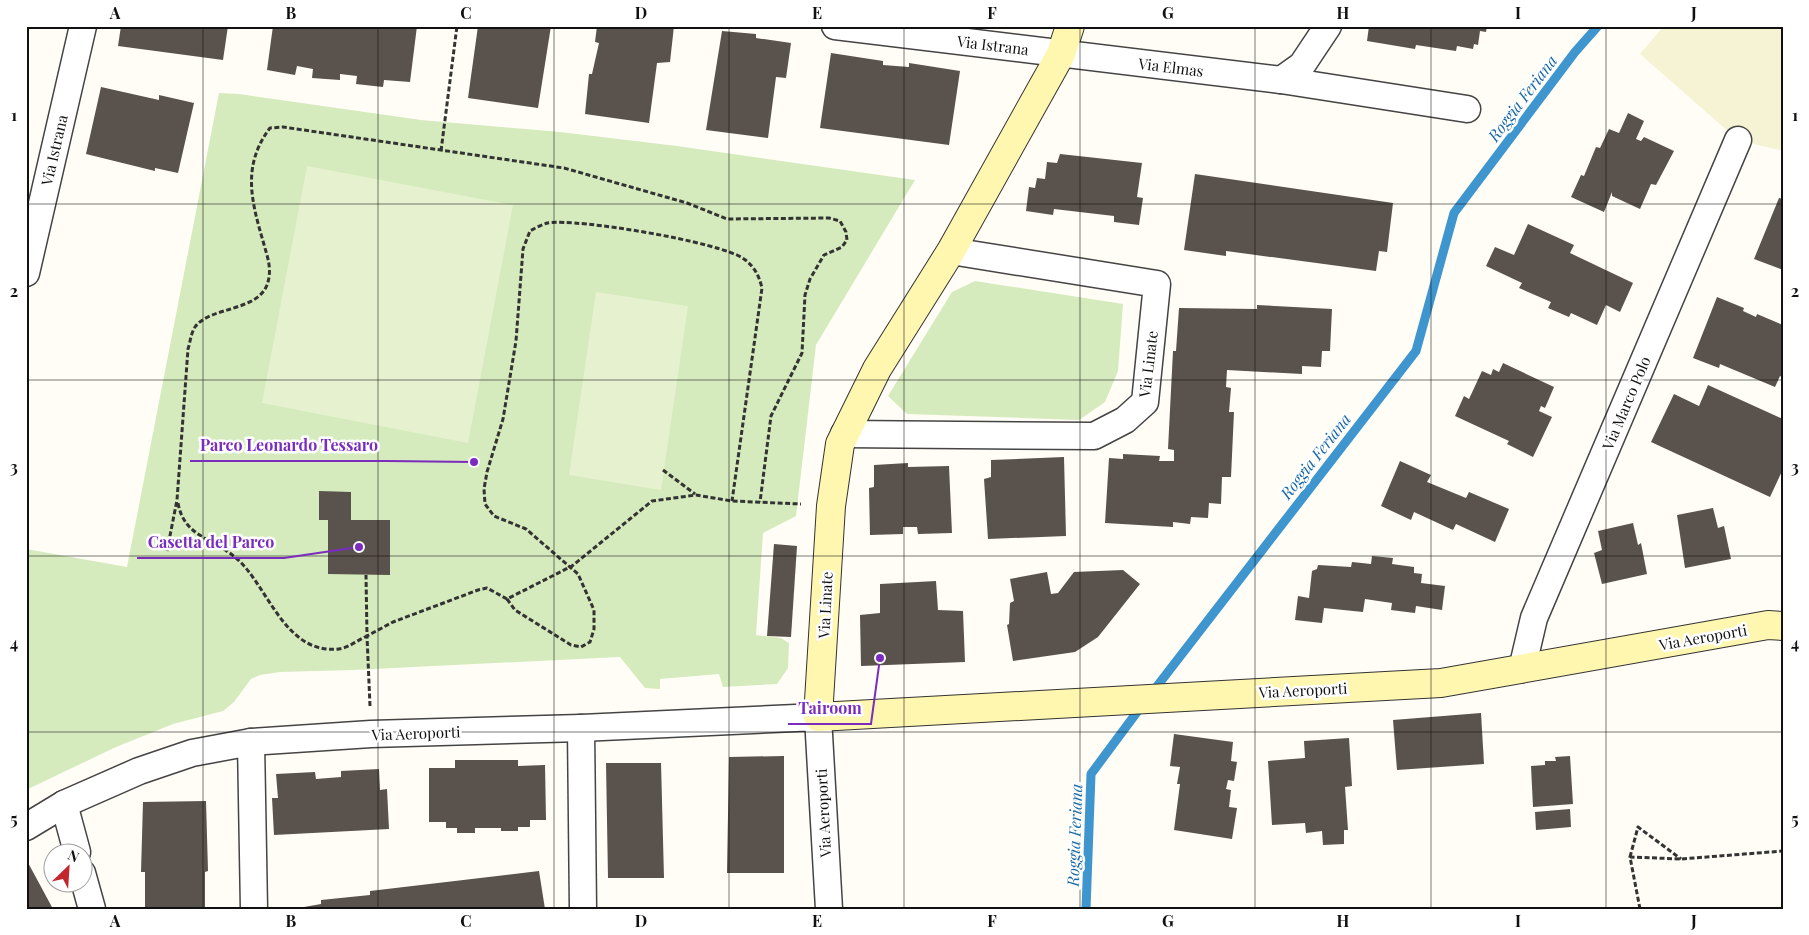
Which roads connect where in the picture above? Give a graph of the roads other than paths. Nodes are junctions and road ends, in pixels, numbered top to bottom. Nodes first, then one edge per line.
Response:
1 (83, 26) edge
2 (835, 26) edge
3 (1070, 26) edge
4 (1328, 26) edge
5 (1061, 54) junction
6 (1281, 80) junction
7 (1467, 109) dead end
8 (1738, 140) dead end
9 (951, 251) junction
10 (26, 273) edge
11 (844, 434) junction
12 (1783, 626) edge
13 (1522, 669) junction
14 (818, 717) junction
15 (581, 728) junction
16 (251, 742) junction
17 (64, 804) junction
18 (26, 827) edge
19 (74, 842) edge
20 (87, 892) edge
21 (92, 909) edge
22 (254, 909) edge
23 (583, 909) edge
24 (829, 909) edge

1 - 10 street, Via Istrana
2 - 5 street, Via Istrana
3 - 5 street, Via Linate
4 - 6 street
5 - 6 street, Via Elmas
5 - 9 street, Via Linate
6 - 7 street, Via Elmas
8 - 13 street, Via Marco Polo
9 - 11 street, Via Linate
9 - 11 street, Via Linate
11 - 14 street, Via Linate
12 - 13 street, Via Aeroporti
13 - 14 street, Via Aeroporti
14 - 15 street, Via Aeroporti
14 - 24 street, Via Aeroporti
15 - 16 street, Via Aeroporti
15 - 23 street
16 - 17 street, Via Aeroporti
16 - 22 street
17 - 18 street, Via Aeroporti
17 - 19 street
20 - 21 street

